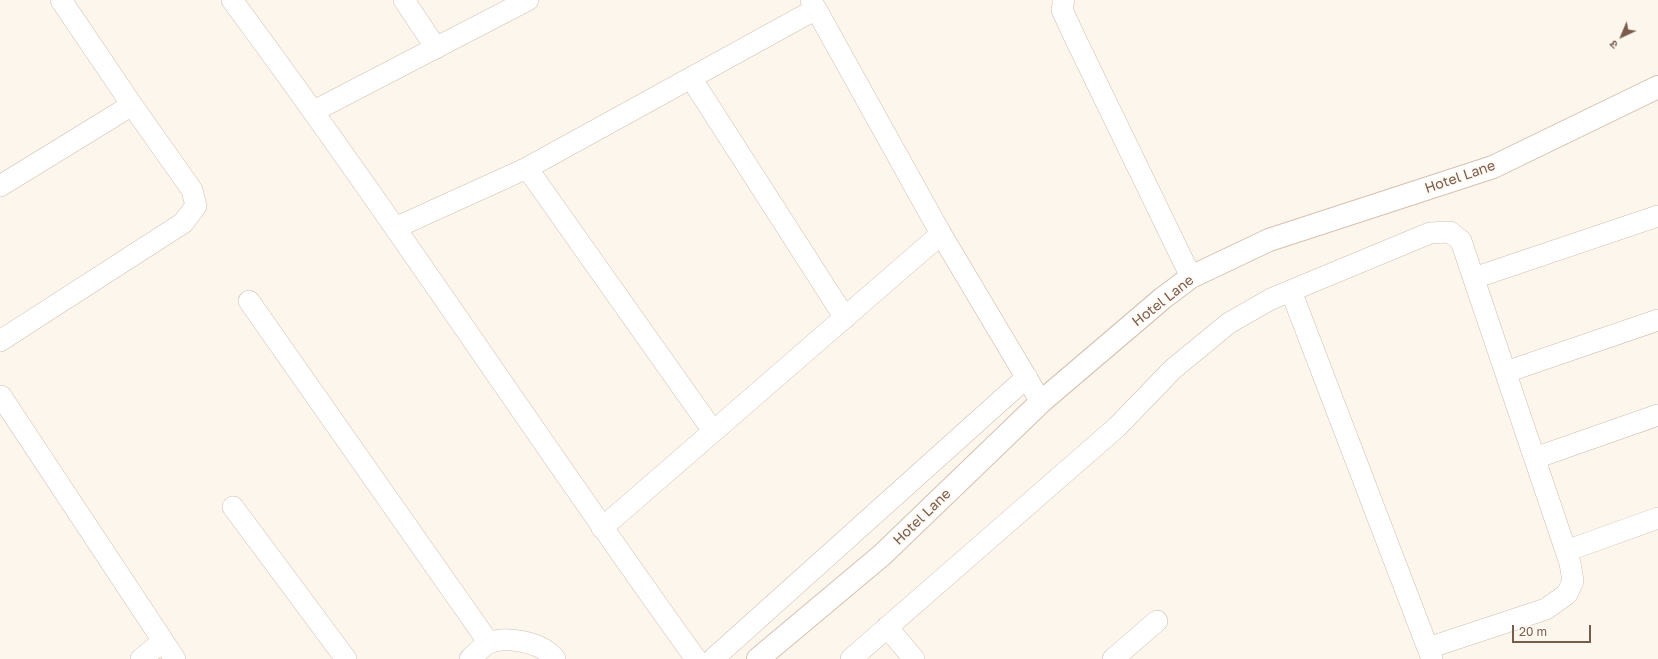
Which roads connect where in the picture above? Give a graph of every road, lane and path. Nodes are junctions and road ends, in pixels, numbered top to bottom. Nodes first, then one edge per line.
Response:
1 (61, 0) edge
2 (232, 0) edge
3 (404, 0) edge
4 (528, 0) edge
5 (1064, 0) edge
6 (814, 5) edge
7 (436, 48) junction
8 (691, 78) junction
9 (1658, 87) edge
10 (132, 105) junction
11 (314, 111) junction
12 (527, 168) junction
13 (0, 186) edge
14 (1658, 216) edge
15 (395, 228) junction
16 (941, 234) junction
17 (1191, 277) junction
18 (1474, 278) junction
19 (1291, 291) junction
20 (249, 302) dead end
21 (845, 318) junction
22 (1658, 320) edge
23 (0, 341) edge
24 (1506, 372) junction
25 (1027, 377) junction
26 (1, 396) edge
27 (1041, 402) junction
28 (1658, 415) edge
29 (713, 431) junction
30 (1535, 458) junction
31 (233, 507) dead end
32 (1658, 518) edge
33 (602, 528) junction
34 (1566, 551) junction
35 (1157, 621) dead end
36 (887, 627) junction
37 (163, 641) junction
38 (489, 643) junction
39 (1430, 654) edge
40 (141, 659) edge
41 (175, 659) edge
42 (346, 659) edge
43 (470, 659) edge
44 (555, 659) edge
45 (696, 659) edge
46 (713, 659) edge
47 (758, 659) edge
48 (851, 659) edge
49 (914, 659) edge
50 (1113, 659) edge

1 - 10 street
2 - 11 street
3 - 7 street
4 - 7 street
5 - 17 street
6 - 8 street
6 - 16 street
7 - 11 street
8 - 12 street
8 - 21 street
9 - 17 street, Hotel Lane
10 - 13 street
10 - 23 street
11 - 15 street
12 - 15 street
12 - 29 street
14 - 18 street
15 - 33 street
16 - 21 street
16 - 25 street
17 - 27 street, Hotel Lane
18 - 19 street
18 - 24 street
19 - 36 street
19 - 39 street
20 - 38 street
21 - 29 street
22 - 24 street
24 - 30 street
25 - 27 street
25 - 46 street
26 - 37 street
27 - 47 street, Hotel Lane
28 - 30 street
29 - 33 street
30 - 34 street
31 - 42 street
32 - 34 street
33 - 45 street
34 - 39 street
35 - 50 street
36 - 48 street
36 - 49 street
37 - 40 street
37 - 41 street
38 - 43 street
38 - 44 street

